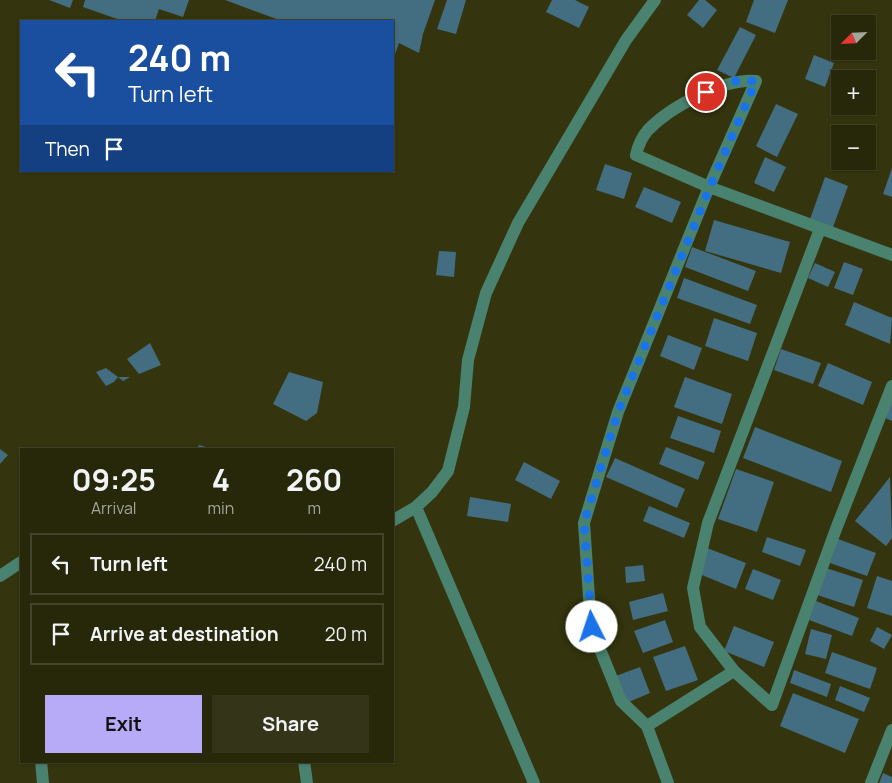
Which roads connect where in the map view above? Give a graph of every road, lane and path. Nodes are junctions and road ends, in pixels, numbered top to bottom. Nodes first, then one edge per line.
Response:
1 (655, 0) edge
2 (710, 187) junction
3 (820, 229) junction
4 (892, 255) edge
5 (892, 386) edge
6 (416, 507) junction
7 (394, 520) edge
8 (20, 563) edge
9 (0, 576) edge
10 (734, 670) junction
11 (647, 726) junction
12 (892, 730) edge
13 (42, 763) edge
14 (304, 763) edge
15 (43, 783) edge
16 (307, 783) edge
17 (534, 783) edge
18 (668, 783) edge
19 (871, 783) edge

1 - 6 street
2 - 2 street
2 - 3 street
2 - 11 street
3 - 4 street
3 - 10 street
5 - 10 street
6 - 7 street
6 - 17 street
8 - 9 street
10 - 11 street
11 - 18 street
12 - 19 street
13 - 15 street
14 - 16 street

